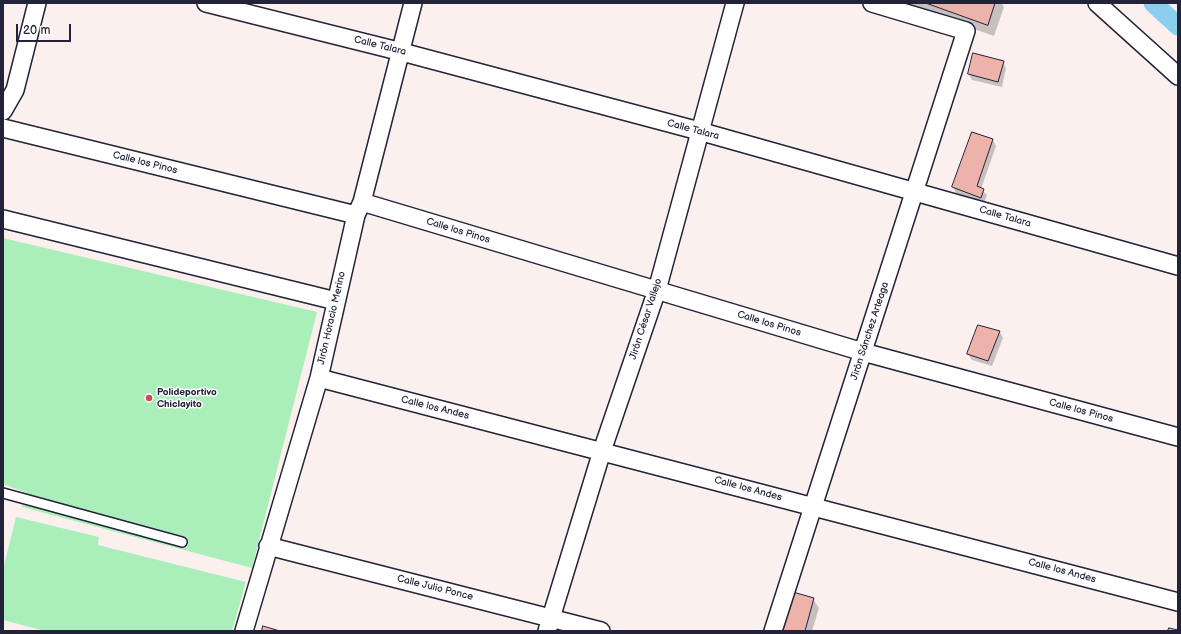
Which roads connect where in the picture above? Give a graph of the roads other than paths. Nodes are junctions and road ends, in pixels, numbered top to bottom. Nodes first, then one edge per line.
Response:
1 (37, 3) edge
2 (206, 3) edge
3 (413, 3) edge
4 (735, 3) edge
5 (872, 3) edge
6 (1097, 3) edge
7 (234, 7) edge
8 (402, 52) junction
9 (1178, 76) edge
10 (3, 111) edge
11 (3, 128) edge
12 (699, 131) junction
13 (915, 191) junction
14 (359, 208) junction
15 (3, 219) edge
16 (1178, 266) edge
17 (657, 290) junction
18 (336, 301) junction
19 (863, 352) junction
20 (318, 378) junction
21 (1178, 437) edge
22 (602, 452) junction
23 (3, 493) edge
24 (813, 506) junction
25 (182, 542) dead end
26 (268, 546) junction
27 (1178, 602) edge
28 (549, 624) edge
29 (244, 631) edge
30 (601, 631) edge
31 (773, 631) edge

1 - 10 street
2 - 7 street, Calle Talara
3 - 8 street, Jirón Horacio Merino
4 - 12 street, Jirón César Vallejo
5 - 13 street, Jirón Sánchez Arteaga
6 - 9 street
7 - 8 street, Calle Talara
8 - 12 street, Calle Talara
8 - 14 street, Jirón Horacio Merino
11 - 14 street, Calle los Pinos
12 - 13 street, Calle Talara
12 - 17 street, Jirón César Vallejo
13 - 16 street, Calle Talara
13 - 19 street, Jirón Sánchez Arteaga
14 - 17 street, Calle los Pinos
14 - 18 street, Jirón Horacio Merino
15 - 18 street
17 - 19 street, Calle los Pinos
17 - 22 street, Jirón César Vallejo
18 - 20 street, Jirón Horacio Merino
19 - 21 street, Calle los Pinos
19 - 24 street, Jirón Sánchez Arteaga
20 - 22 street, Calle los Andes
20 - 26 street, Jirón Horacio Merino
22 - 24 street, Calle los Andes
22 - 28 street, Jirón César Vallejo
23 - 25 lane
24 - 27 street, Calle los Andes
24 - 31 street, Jirón Sánchez Arteaga
26 - 28 street, Calle Julio Ponce
26 - 29 street, Jirón Horacio Merino
28 - 30 street, Calle Julio Ponce

